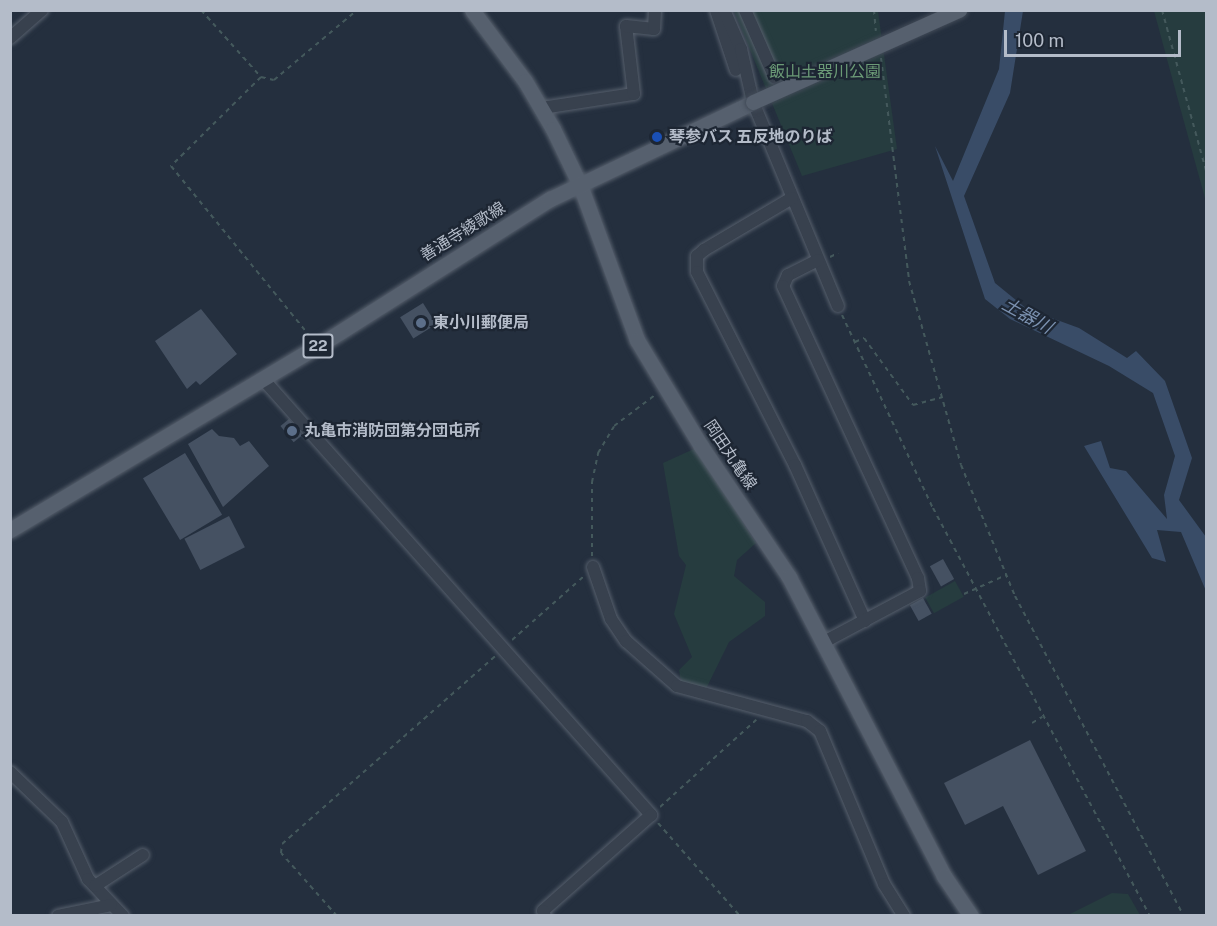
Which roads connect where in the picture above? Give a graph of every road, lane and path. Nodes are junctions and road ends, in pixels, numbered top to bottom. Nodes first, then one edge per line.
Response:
1 (42, 10) edge
2 (201, 10) edge
3 (357, 10) edge
4 (472, 10) edge
5 (655, 10) edge
6 (716, 10) edge
7 (724, 10) edge
8 (745, 10) edge
9 (874, 10) edge
10 (959, 10) edge
11 (1162, 10) edge
12 (10, 38) edge
13 (878, 39) dead end
14 (879, 49) dead end
15 (736, 70) dead end
16 (261, 76) junction
17 (776, 78) dead end
18 (753, 102) junction
19 (542, 108) junction
20 (1206, 149) edge
21 (1201, 152) junction
22 (1206, 171) edge
23 (580, 184) junction
24 (792, 198) junction
25 (818, 260) junction
26 (838, 306) joint
27 (855, 342) junction
28 (318, 346) junction
29 (263, 379) junction
30 (665, 389) junction
31 (942, 397) junction
32 (10, 530) edge
33 (593, 567) junction
34 (1006, 575) junction
35 (976, 591) junction
36 (964, 594) dead end
37 (865, 621) junction
38 (824, 642) junction
39 (503, 648) junction
40 (768, 710) junction
41 (1042, 717) junction
42 (1032, 723) dead end
43 (10, 772) edge
44 (651, 815) junction
45 (143, 855) dead end
46 (95, 886) junction
47 (111, 905) junction
48 (55, 915) edge
49 (123, 915) edge
50 (337, 915) edge
51 (545, 915) edge
52 (740, 915) edge
53 (904, 915) edge
54 (971, 915) edge
55 (1150, 915) edge
56 (1184, 915) edge

1 - 12 street
2 - 16 path
3 - 16 path
4 - 19 main road, 岡田丸亀線
5 - 19 street
6 - 15 street
7 - 18 street
8 - 17 street
9 - 13 path
10 - 18 main road, 善通寺綾歌線 / 22, bridge
11 - 21 path
14 - 31 path
16 - 28 path
18 - 23 main road, 善通寺綾歌線 / 22
18 - 24 street
19 - 23 main road, 岡田丸亀線
20 - 21 path
21 - 22 path
23 - 28 main road, 善通寺綾歌線 / 22
23 - 30 main road, 岡田丸亀線
24 - 25 street
24 - 37 street
25 - 26 street
25 - 37 street
26 - 27 path
27 - 31 path
27 - 35 path
28 - 29 main road, 善通寺綾歌線 / 22
29 - 32 main road, 善通寺綾歌線 / 22
29 - 39 street
30 - 33 path
30 - 38 main road, 岡田丸亀線
31 - 34 path
33 - 39 path
33 - 40 street
34 - 35 path
34 - 56 path
35 - 36 path
35 - 41 path
37 - 38 street
38 - 54 main road, 岡田丸亀線
39 - 44 street
39 - 50 path
40 - 44 path
40 - 53 street
41 - 42 path
41 - 55 path
43 - 46 street
44 - 51 street
44 - 52 path
45 - 46 street
46 - 47 street
47 - 48 street
47 - 49 street

